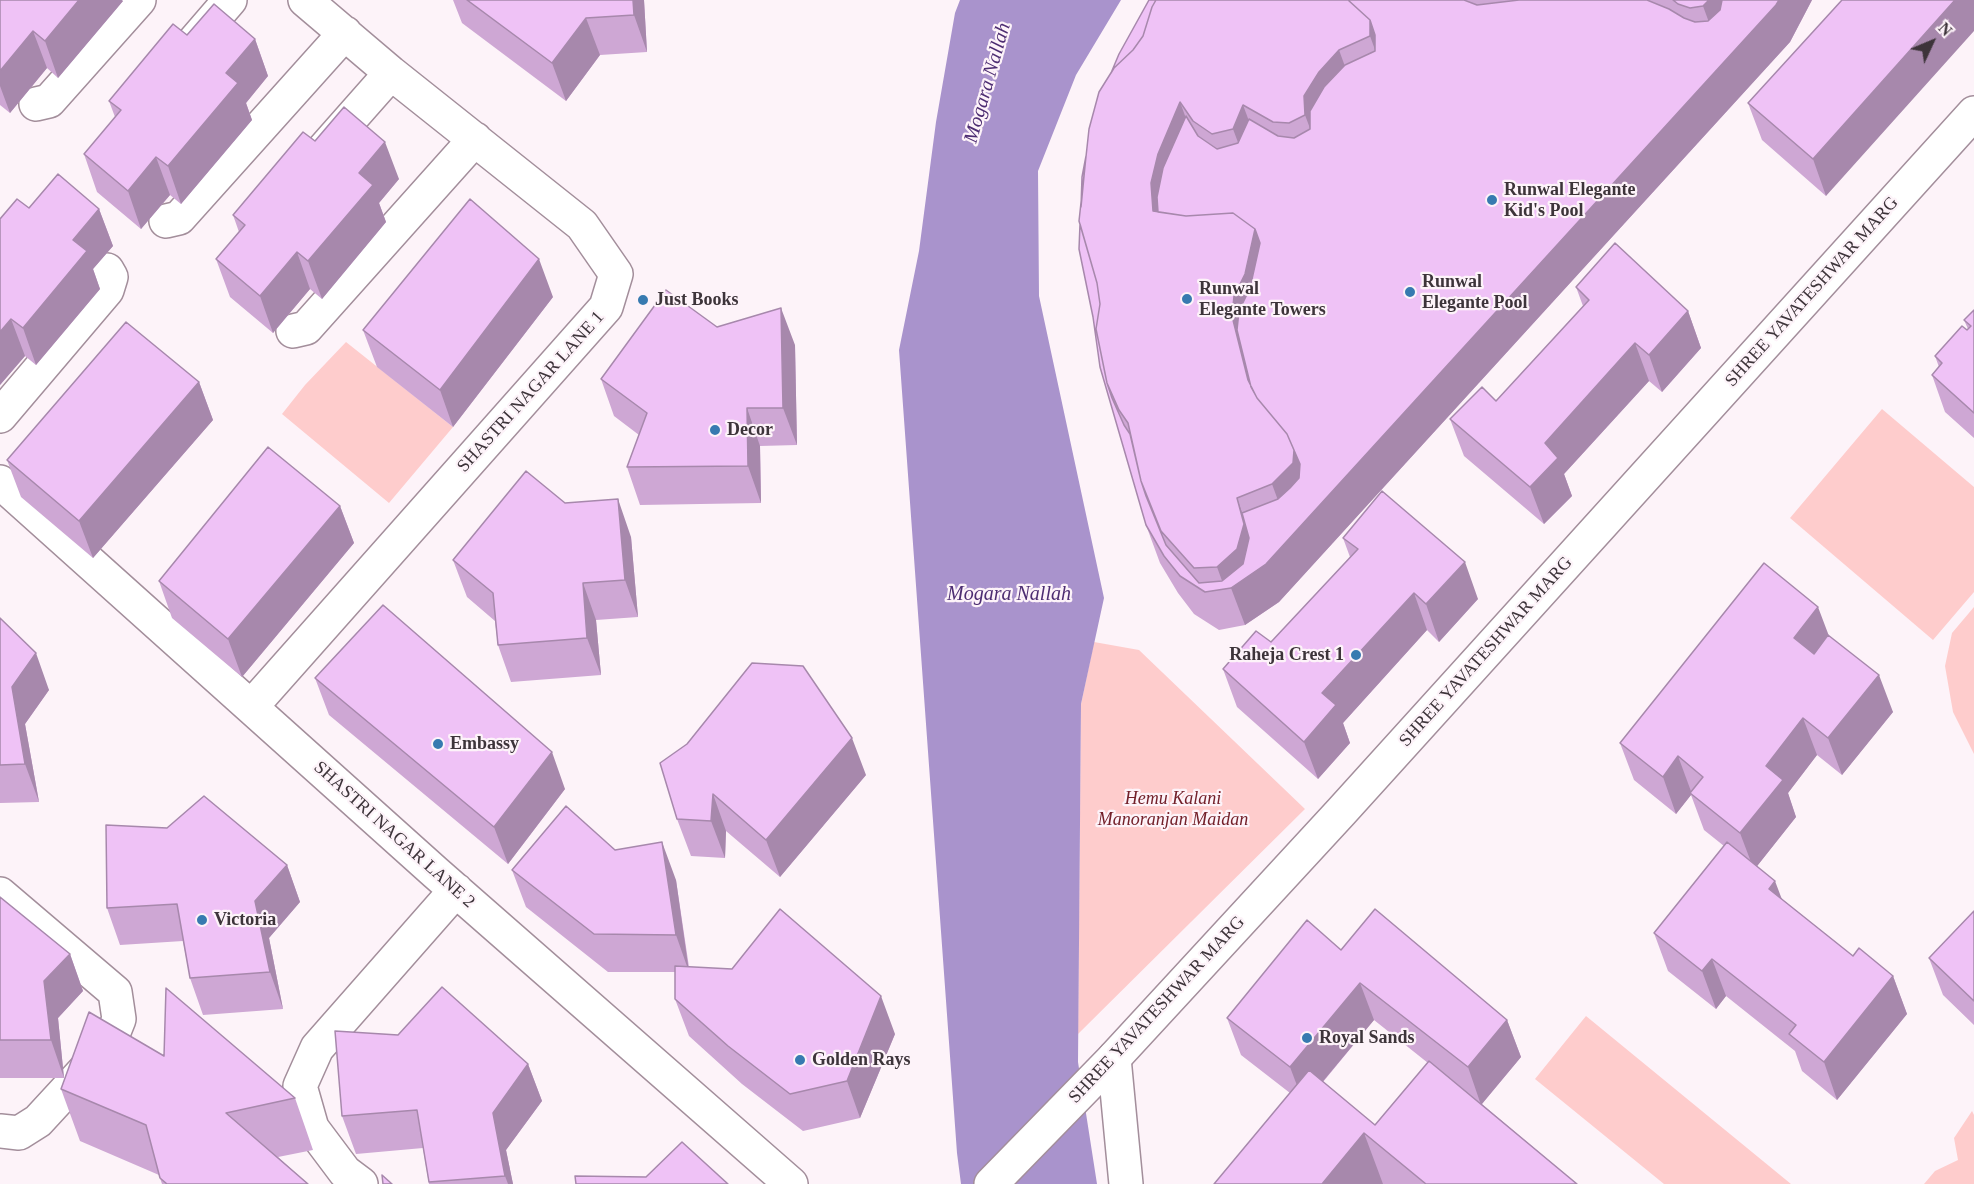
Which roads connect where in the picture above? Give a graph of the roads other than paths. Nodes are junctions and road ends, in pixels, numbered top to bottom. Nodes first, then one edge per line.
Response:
1 (139, 0) edge
2 (230, 0) edge
3 (330, 13) edge
4 (169, 70) edge
5 (391, 72) junction
6 (36, 104) dead end
7 (1974, 113) edge
8 (475, 139) junction
9 (306, 170) edge
10 (166, 221) dead end
11 (107, 270) dead end
12 (293, 331) dead end
13 (0, 416) edge
14 (0, 482) edge
15 (251, 707) junction
16 (456, 890) junction
17 (0, 894) edge
18 (1105, 1068) junction
19 (0, 1131) edge
20 (361, 1184) edge
21 (791, 1184) edge
22 (991, 1184) edge
23 (1126, 1184) edge

1 - 6 street
2 - 4 street
3 - 5 street, SHASTRI NAGAR LANE 1
3 - 10 street
5 - 8 street, SHASTRI NAGAR LANE 1
5 - 9 street
7 - 18 street, SHREE YAVATESHWAR MARG
8 - 12 street
8 - 15 street, SHASTRI NAGAR LANE 1
11 - 13 street
14 - 15 street, SHASTRI NAGAR LANE 2
15 - 16 street, SHASTRI NAGAR LANE 2
16 - 20 street
16 - 21 street, SHASTRI NAGAR LANE 2
17 - 19 street
18 - 22 street, SHREE YAVATESHWAR MARG
18 - 23 street

